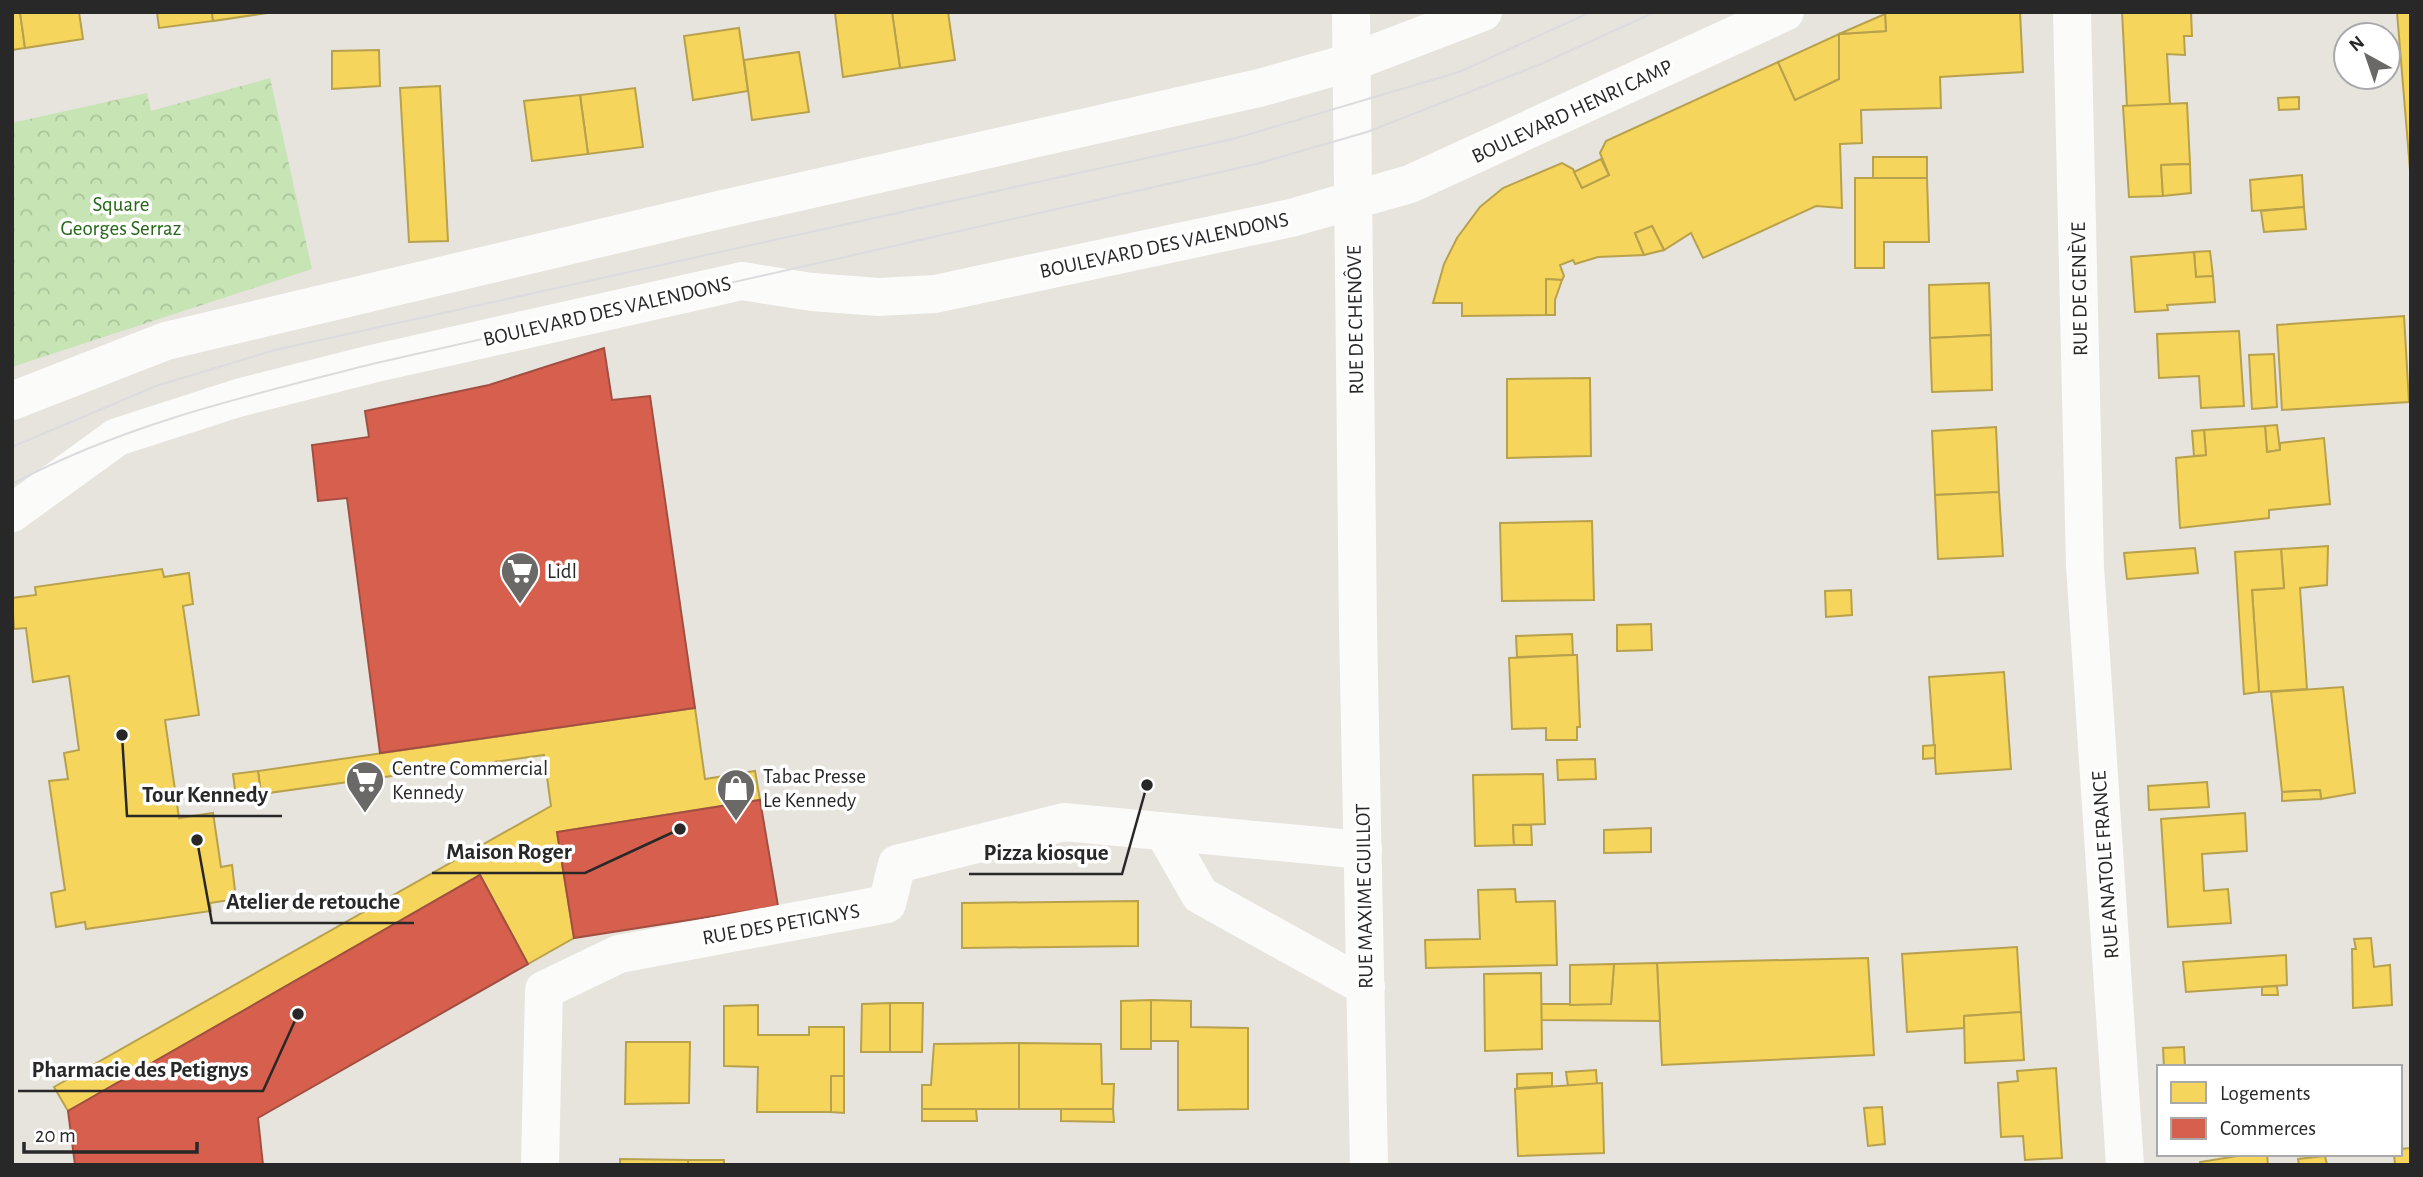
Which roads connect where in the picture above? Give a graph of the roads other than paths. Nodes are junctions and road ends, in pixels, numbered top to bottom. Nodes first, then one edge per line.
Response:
1 (1351, 12) edge
2 (1483, 12) edge
3 (1786, 12) edge
4 (2073, 12) edge
5 (1352, 62) junction
6 (1354, 202) junction
7 (12, 401) edge
8 (12, 513) edge
9 (2085, 566) joint
10 (1358, 628) joint
11 (1164, 832) junction
12 (1363, 850) junction
13 (1366, 987) junction
14 (540, 1165) edge
15 (1369, 1165) edge
16 (2125, 1165) edge

1 - 5 street, RUE DE CHENÔVE
2 - 5 street
3 - 6 street, BOULEVARD HENRI CAMP
4 - 9 street, RUE DE GENÈVE
5 - 6 street, RUE DE CHENÔVE
5 - 7 street
6 - 8 street, BOULEVARD DES VALENDONS
6 - 10 street, RUE DE CHENÔVE
9 - 16 street, RUE ANATOLE FRANCE
10 - 12 street, RUE MAXIME GUILLOT
11 - 12 street, RUE DES PETIGNYS
11 - 13 street
11 - 14 street, RUE DES PETIGNYS
12 - 13 street, RUE MAXIME GUILLOT
13 - 15 street, RUE MAXIME GUILLOT

